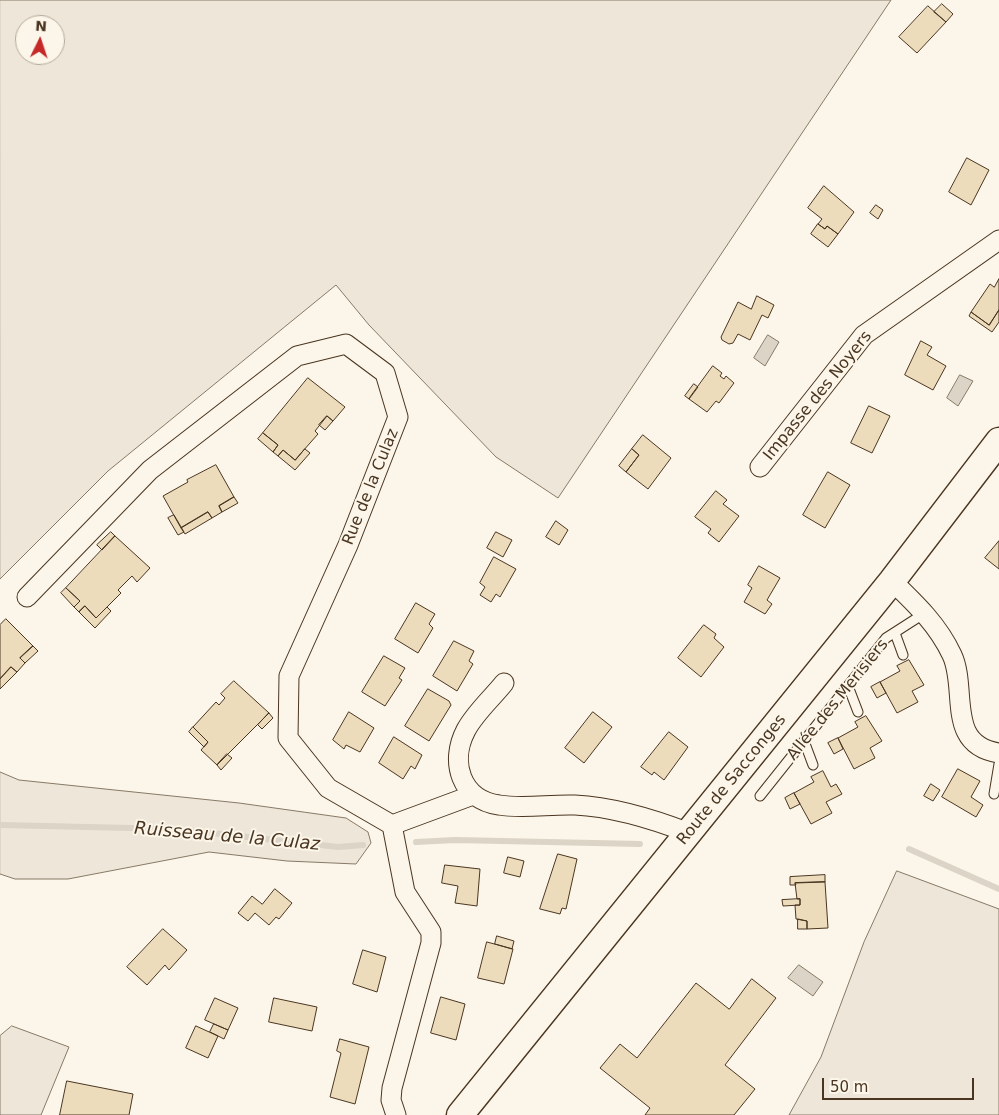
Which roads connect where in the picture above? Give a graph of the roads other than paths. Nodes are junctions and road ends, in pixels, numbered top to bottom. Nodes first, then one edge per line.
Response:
1 (999, 240) edge
2 (999, 440) edge
3 (760, 467) dead end
4 (892, 581) junction
5 (27, 597) dead end
6 (925, 612) junction
7 (895, 633) junction
8 (903, 655) dead end
9 (504, 683) dead end
10 (848, 686) junction
11 (858, 712) dead end
12 (804, 741) junction
13 (999, 753) edge
14 (999, 764) edge
15 (813, 765) dead end
16 (994, 794) dead end
17 (473, 795) junction
18 (760, 796) dead end
19 (392, 825) junction
20 (689, 833) junction
21 (396, 1115) edge
22 (460, 1115) edge

1 - 3 street, Impasse des Noyers
2 - 4 street, Route de Sacconges
4 - 6 street
4 - 20 street, Route de Sacconges
5 - 19 street, Rue de la Culaz
6 - 7 lane, Allée des Merisiers
6 - 13 street
7 - 8 lane
7 - 10 lane, Allée des Merisiers
9 - 17 street
10 - 11 lane
10 - 12 lane, Allée des Merisiers
12 - 15 lane
12 - 18 lane, Allée des Merisiers
14 - 16 lane
17 - 19 street
17 - 20 street
19 - 21 street
20 - 22 street, Route de Sacconges

